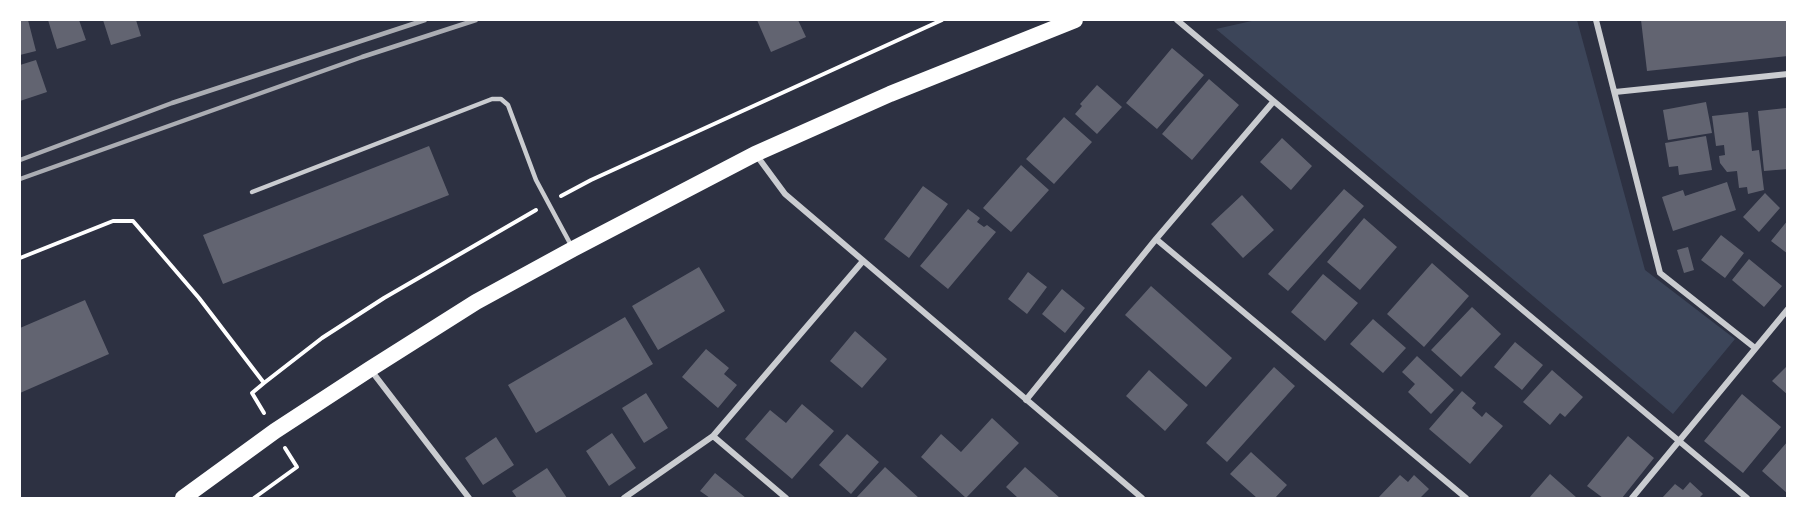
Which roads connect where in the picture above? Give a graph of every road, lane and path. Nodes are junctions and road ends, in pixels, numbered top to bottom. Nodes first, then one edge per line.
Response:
1 (942, 20) edge
2 (1075, 20) edge
3 (1177, 20) edge
4 (1596, 20) edge
5 (1788, 74) edge
6 (1615, 92) junction
7 (1273, 102) junction
8 (755, 154) junction
9 (252, 192) dead end
10 (548, 204) junction
11 (1156, 239) junction
12 (573, 249) junction
13 (20, 258) edge
14 (863, 261) junction
15 (1788, 309) edge
16 (1755, 348) junction
17 (370, 369) junction
18 (264, 383) junction
19 (252, 393) dead end
20 (1026, 400) junction
21 (713, 436) junction
22 (1680, 442) junction
23 (297, 467) dead end
24 (183, 498) edge
25 (254, 498) edge
26 (469, 498) edge
27 (624, 498) edge
28 (786, 498) edge
29 (1142, 498) edge
30 (1466, 498) edge
31 (1632, 498) edge
32 (1747, 498) edge

1 - 10 path
2 - 8 highway
3 - 7 street
4 - 6 street
5 - 6 street
6 - 16 street
7 - 11 street
7 - 22 street
8 - 12 highway
8 - 14 street
9 - 10 lane
10 - 12 lane
10 - 18 path
11 - 20 street
11 - 30 street
12 - 17 highway
13 - 18 path
14 - 20 street
14 - 21 street
15 - 16 street
16 - 22 street
17 - 24 highway
17 - 26 street
18 - 19 path
20 - 29 street
21 - 27 street
21 - 28 street
22 - 31 street
22 - 32 street
23 - 25 path

